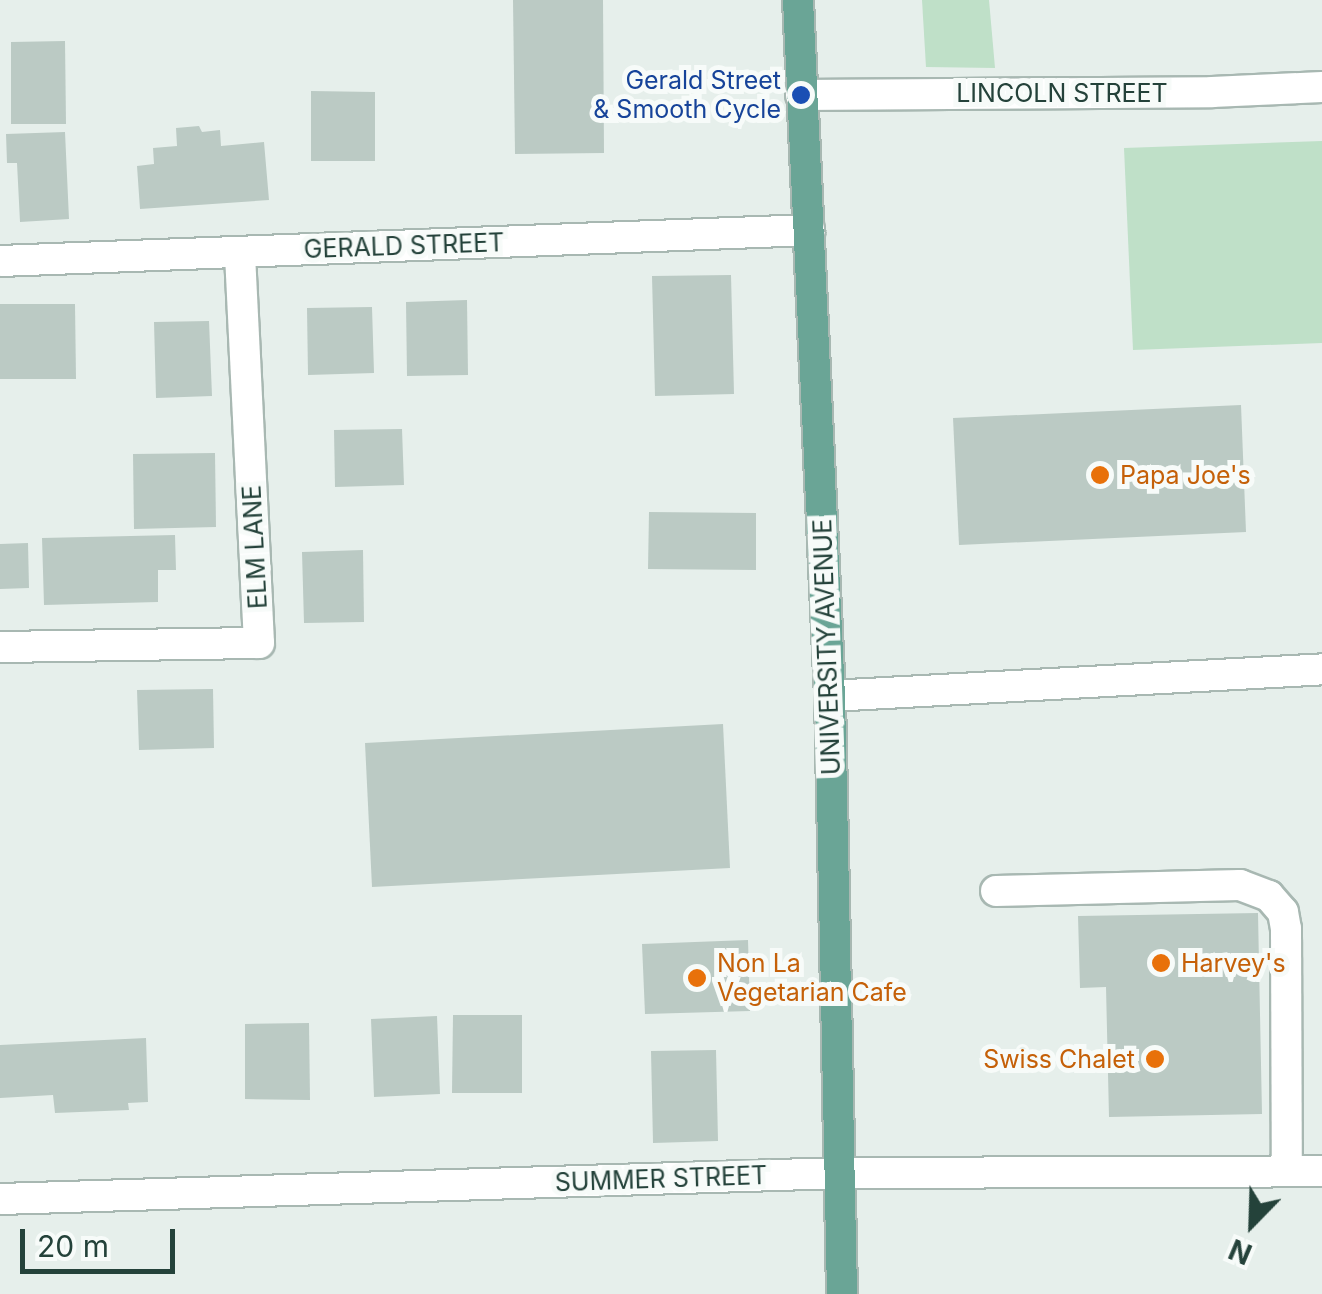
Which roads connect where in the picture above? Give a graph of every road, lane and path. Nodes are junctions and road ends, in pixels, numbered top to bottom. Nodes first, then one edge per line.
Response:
1 (798, 0) edge
2 (1322, 86) edge
3 (802, 96) junction
4 (809, 230) junction
5 (240, 252) junction
6 (0, 261) edge
7 (0, 647) edge
8 (1322, 669) edge
9 (830, 696) junction
10 (996, 891) dead end
11 (1287, 1171) junction
12 (1322, 1171) edge
13 (842, 1173) junction
14 (0, 1200) edge
15 (842, 1294) edge

1 - 3 main road, UNIVERSITY AVENUE
2 - 3 street, LINCOLN STREET
3 - 4 main road, UNIVERSITY AVENUE
4 - 5 street, GERALD STREET
4 - 9 main road, UNIVERSITY AVENUE
5 - 6 street, GERALD STREET
5 - 7 street, ELM LANE
8 - 9 street
9 - 13 main road, UNIVERSITY AVENUE
10 - 11 street
11 - 12 street, SUMMER STREET
11 - 13 street, SUMMER STREET
13 - 14 street, SUMMER STREET
13 - 15 main road, UNIVERSITY AVENUE

